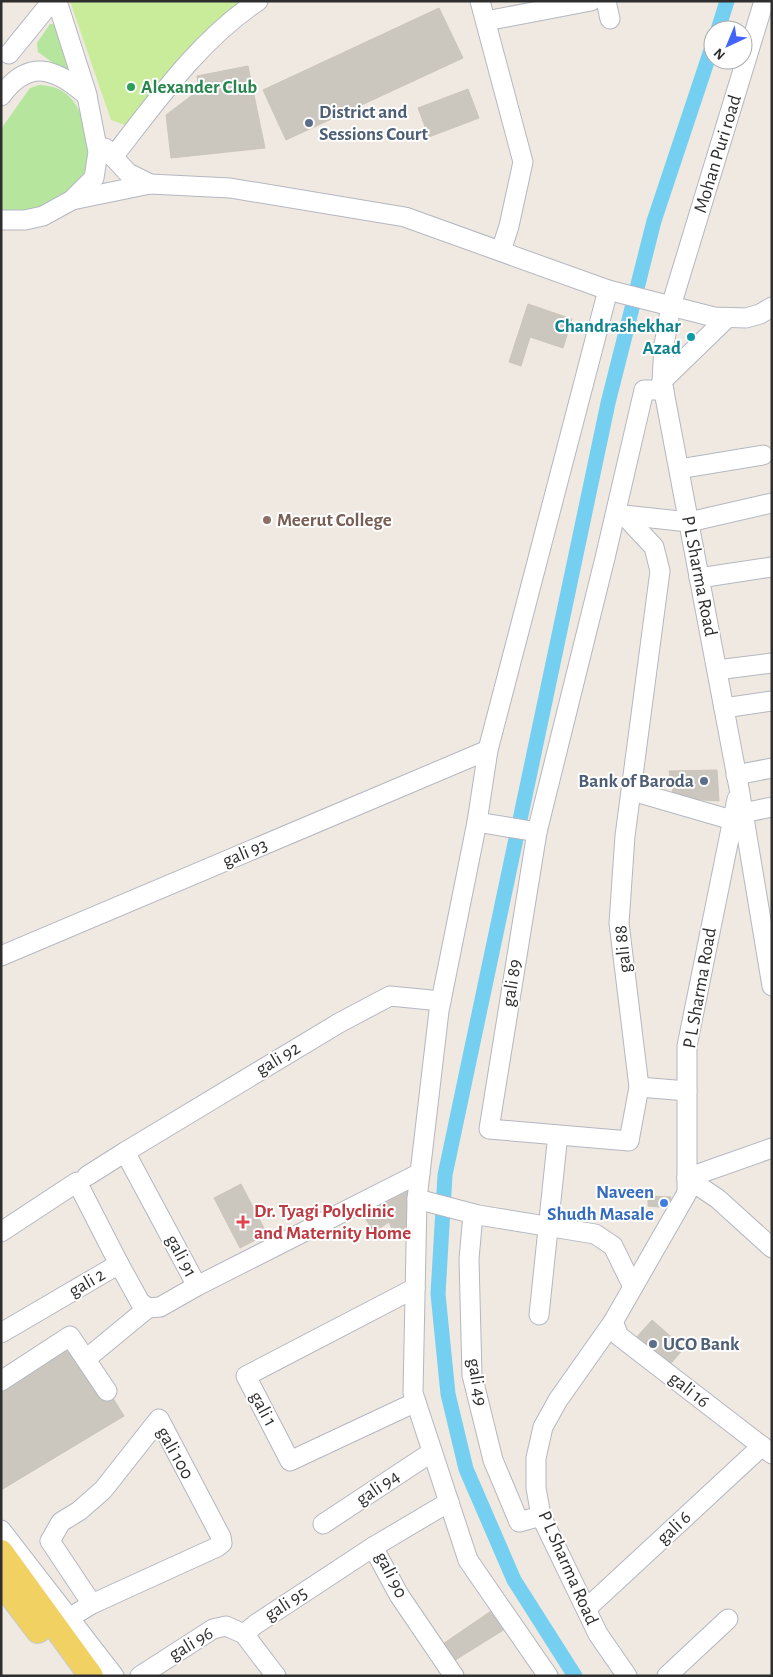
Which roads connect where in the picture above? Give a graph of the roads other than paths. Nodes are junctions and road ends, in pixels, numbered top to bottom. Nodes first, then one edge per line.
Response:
1 (52, 1) edge
2 (57, 1) edge
3 (258, 1) edge
4 (480, 1) edge
5 (591, 1) edge
6 (764, 1) edge
7 (554, 5) edge
8 (486, 21) junction
9 (765, 21) edge
10 (5, 51) edge
11 (31, 71) junction
12 (4, 84) edge
13 (87, 96) junction
14 (95, 136) junction
15 (113, 157) junction
16 (150, 184) junction
17 (72, 200) junction
18 (1, 220) edge
19 (24, 220) junction
20 (1, 229) edge
21 (500, 252) junction
22 (616, 292) junction
23 (671, 306) junction
24 (768, 313) edge
25 (727, 318) junction
26 (663, 386) junction
27 (763, 455) dead end
28 (679, 469) junction
29 (772, 503) edge
30 (689, 522) junction
31 (772, 567) edge
32 (699, 578) junction
33 (772, 663) edge
34 (717, 670) junction
35 (772, 701) edge
36 (724, 708) junction
37 (488, 750) junction
38 (772, 768) edge
39 (738, 782) junction
40 (632, 791) junction
41 (772, 807) edge
42 (738, 817) junction
43 (477, 822) junction
44 (537, 832) junction
45 (766, 921) edge
46 (1, 956) edge
47 (771, 980) edge
48 (441, 1001) junction
49 (639, 1087) junction
50 (687, 1090) junction
51 (555, 1135) junction
52 (772, 1148) edge
53 (124, 1152) junction
54 (420, 1173) junction
55 (687, 1178) junction
56 (82, 1179) junction
57 (419, 1200) junction
58 (473, 1214) junction
59 (548, 1224) junction
60 (1, 1232) edge
61 (772, 1248) edge
62 (119, 1264) junction
63 (197, 1286) junction
64 (633, 1287) junction
65 (415, 1288) junction
66 (154, 1307) junction
67 (539, 1315) dead end
68 (613, 1322) junction
69 (1, 1333) edge
70 (86, 1358) junction
71 (1, 1381) edge
72 (107, 1391) dead end
73 (416, 1402) junction
74 (767, 1450) edge
75 (432, 1452) junction
76 (449, 1502) junction
77 (541, 1516) junction
78 (323, 1524) dead end
79 (1, 1530) edge
80 (373, 1548) junction
81 (1, 1552) edge
82 (1, 1582) edge
83 (92, 1604) junction
84 (586, 1609) junction
85 (69, 1618) junction
86 (728, 1619) dead end
87 (244, 1634) junction
88 (72, 1676) edge
89 (91, 1676) edge
90 (114, 1676) edge
91 (140, 1676) edge
92 (276, 1676) edge
93 (454, 1676) edge
94 (548, 1676) edge
95 (627, 1676) edge
96 (667, 1676) edge

1 - 10 street
2 - 13 street
3 - 15 street
4 - 8 street
5 - 7 street
6 - 9 street, Mohan Puri road
7 - 8 street
8 - 21 street
9 - 23 street, Mohan Puri road
10 - 11 street
11 - 12 street
11 - 13 street
13 - 14 street
14 - 15 street
14 - 17 street
15 - 16 street
16 - 17 street
16 - 21 street
17 - 19 street
18 - 19 street
19 - 20 street
21 - 22 street
22 - 23 street
22 - 37 street
23 - 25 street
23 - 26 street, P L Sharma Road
24 - 25 street
25 - 26 street
26 - 28 street, P L Sharma Road
26 - 44 street
27 - 28 street
28 - 30 street, P L Sharma Road
29 - 30 street
30 - 32 street, P L Sharma Road
30 - 40 street, gali 88
31 - 32 street
32 - 34 street, P L Sharma Road
33 - 34 street
34 - 36 street, P L Sharma Road
35 - 36 street
36 - 39 street, P L Sharma Road
37 - 43 street
37 - 46 street, gali 93
38 - 39 street
39 - 42 street, P L Sharma Road
40 - 42 street
40 - 49 street, gali 88
41 - 42 street
42 - 45 street, P L Sharma Road
42 - 50 street, P L Sharma Road
43 - 44 street
43 - 48 street
44 - 51 street, gali 89
45 - 47 street, P L Sharma Road
48 - 53 street, gali 92
48 - 54 street
49 - 50 street
49 - 51 street, gali 88
50 - 55 street, P L Sharma Road
51 - 59 street
52 - 55 street
53 - 56 street
53 - 63 street, gali 91
54 - 57 street
54 - 63 street, gali 91
55 - 61 street
55 - 64 street, P L Sharma Road
56 - 60 street
56 - 62 street, gali 2
57 - 58 street
57 - 65 street
58 - 59 street
58 - 77 street, gali 49
59 - 64 street
59 - 67 street
62 - 66 street
62 - 69 street, gali 2
63 - 66 street
64 - 68 street, P L Sharma Road
65 - 73 street
65 - 73 street, gali 1
66 - 70 street
68 - 74 street, gali 16
68 - 77 street, P L Sharma Road
70 - 71 street
70 - 72 street
73 - 75 street
74 - 84 street, gali 6
75 - 76 street
75 - 78 street, gali 94
76 - 80 street, gali 90
76 - 94 street
77 - 84 street, P L Sharma Road
79 - 85 street
80 - 87 street, gali 95
80 - 93 street, gali 90
81 - 89 main road
82 - 88 main road
83 - 83 street, gali 100
83 - 85 street, gali 100
84 - 95 street, P L Sharma Road
85 - 90 street
86 - 96 street
87 - 91 street, gali 96
87 - 92 street, gali 95

